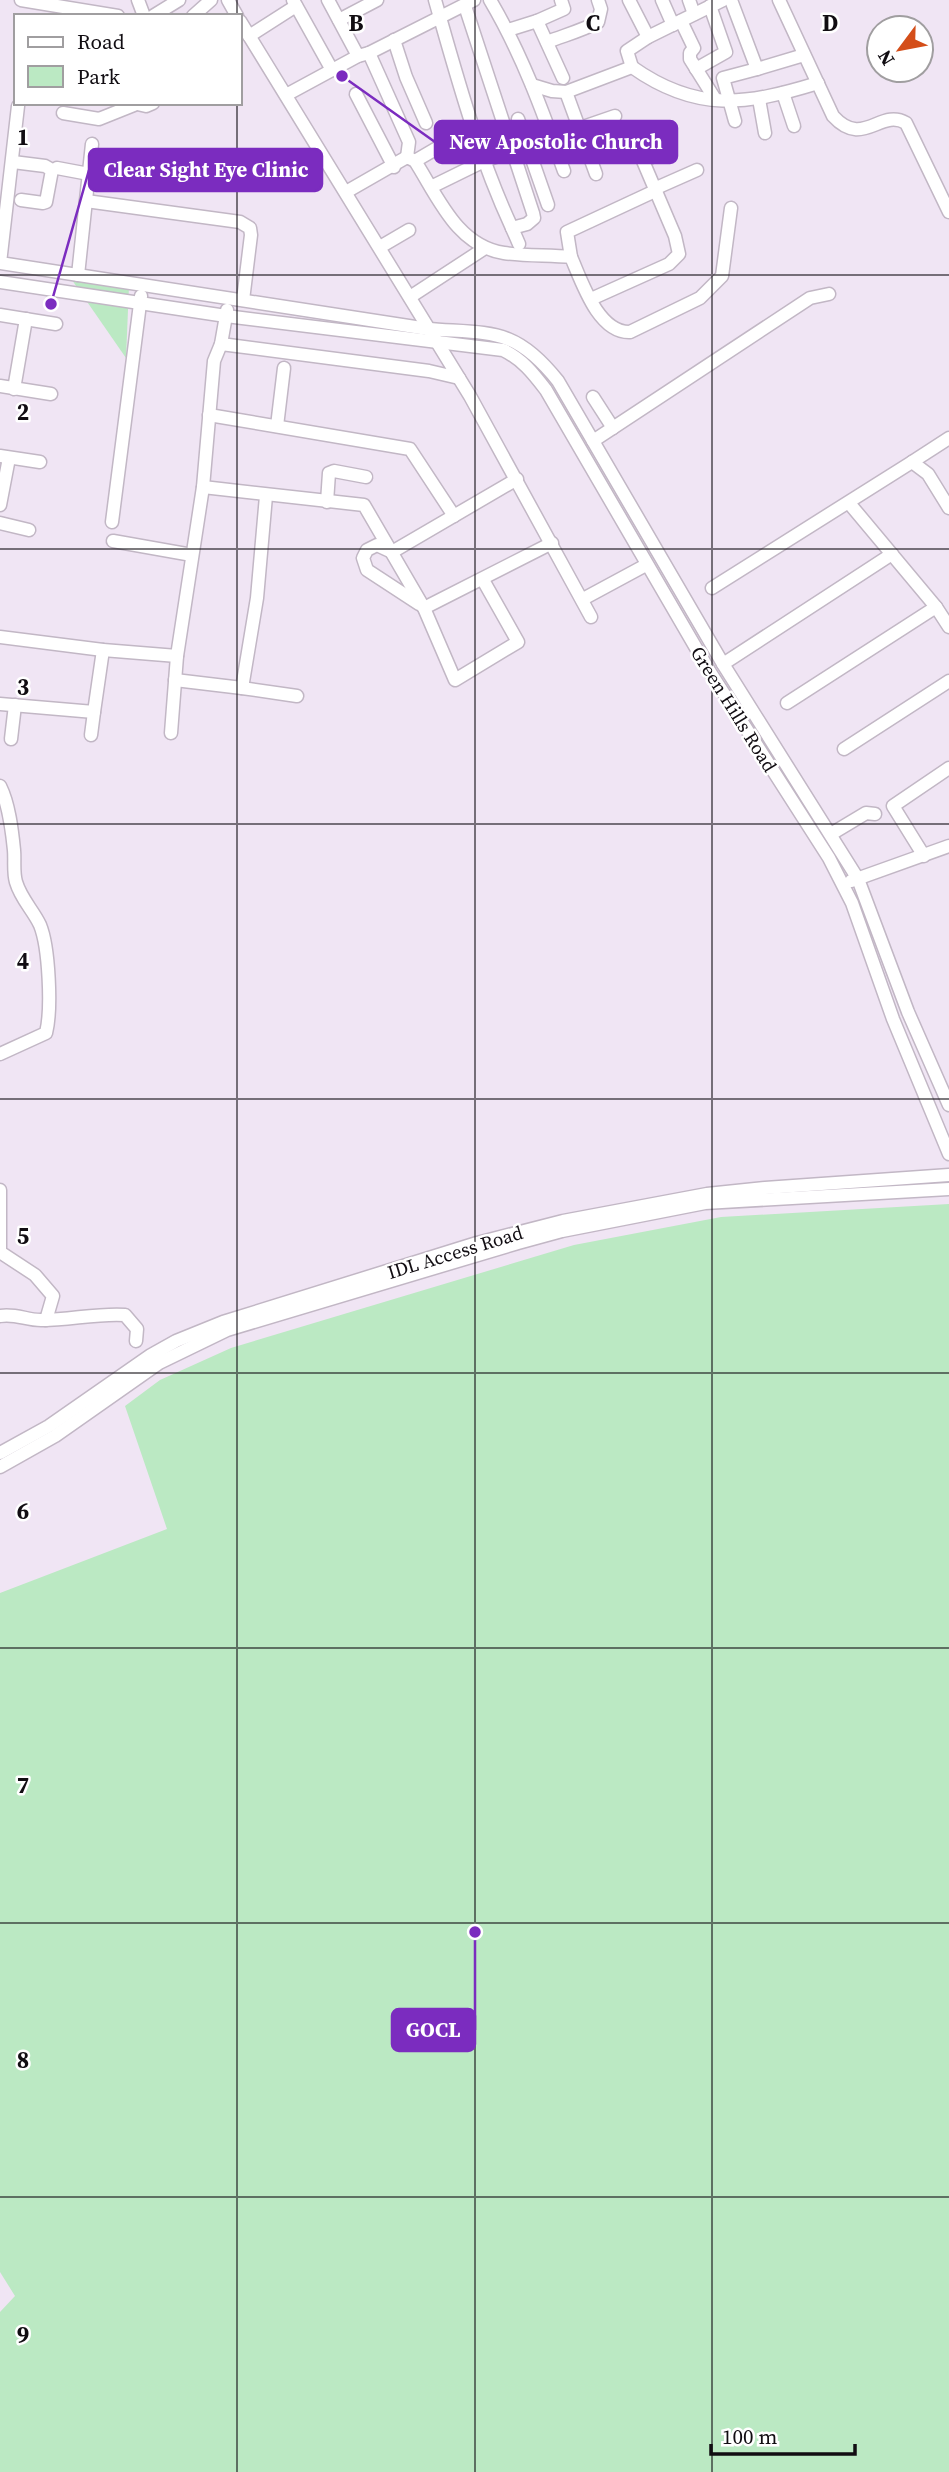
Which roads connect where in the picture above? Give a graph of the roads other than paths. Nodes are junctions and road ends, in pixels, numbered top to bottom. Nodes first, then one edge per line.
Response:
1 (21, 0) edge
2 (179, 0) edge
3 (211, 0) edge
4 (328, 0) edge
5 (377, 0) edge
6 (435, 0) edge
7 (490, 0) edge
8 (561, 0) edge
9 (598, 0) edge
10 (629, 0) edge
11 (662, 0) edge
12 (689, 0) edge
13 (723, 0) edge
14 (731, 0) edge
15 (779, 0) edge
16 (39, 1) edge
17 (165, 3) edge
18 (295, 3) edge
19 (469, 3) edge
20 (710, 6) junction
21 (694, 13) junction
22 (107, 14) edge
23 (195, 14) edge
24 (439, 18) junction
25 (339, 20) junction
26 (537, 21) junction
27 (677, 23) junction
28 (242, 25) edge
29 (508, 30) junction
30 (248, 36) junction
31 (648, 37) junction
32 (394, 40) junction
33 (547, 41) junction
34 (364, 54) junction
35 (804, 55) junction
36 (632, 67) junction
37 (696, 69) junction
38 (757, 69) junction
39 (332, 70) junction
40 (563, 78) dead end
41 (818, 83) junction
42 (532, 85) junction
43 (566, 92) junction
44 (783, 93) junction
45 (356, 94) dead end
46 (286, 96) junction
47 (715, 99) junction
48 (759, 99) junction
49 (730, 103) junction
50 (131, 105) edge
51 (18, 106) dead end
52 (63, 113) dead end
53 (615, 116) dead end
54 (518, 119) dead end
55 (735, 121) dead end
56 (426, 123) dead end
57 (794, 126) dead end
58 (473, 127) junction
59 (580, 128) junction
60 (765, 133) dead end
61 (552, 138) junction
62 (92, 144) dead end
63 (527, 145) junction
64 (513, 150) junction
65 (665, 151) dead end
66 (411, 159) junction
67 (484, 161) junction
68 (13, 162) junction
69 (394, 167) junction
70 (57, 168) dead end
71 (697, 170) dead end
72 (564, 171) dead end
73 (89, 174) junction
74 (596, 174) dead end
75 (5, 185) edge
76 (431, 187) junction
77 (655, 190) junction
78 (346, 192) junction
79 (21, 200) dead end
80 (86, 201) junction
81 (548, 205) dead end
82 (731, 208) dead end
83 (949, 212) edge
84 (512, 228) junction
85 (408, 230) dead end
86 (380, 247) junction
87 (485, 248) junction
88 (521, 248) junction
89 (570, 257) junction
90 (0, 263) edge
91 (78, 275) junction
92 (0, 282) edge
93 (143, 285) junction
94 (829, 294) dead end
95 (410, 297) junction
96 (229, 299) junction
97 (591, 299) junction
98 (243, 300) junction
99 (139, 302) junction
100 (0, 315) edge
101 (226, 316) junction
102 (26, 319) junction
103 (57, 324) dead end
104 (428, 328) junction
105 (220, 344) junction
106 (438, 344) junction
107 (284, 368) dead end
108 (459, 378) junction
109 (0, 386) edge
110 (15, 389) junction
111 (51, 394) dead end
112 (593, 397) dead end
113 (209, 415) junction
114 (277, 426) junction
115 (613, 428) junction
116 (949, 438) edge
117 (593, 441) junction
118 (5, 457) edge
119 (40, 462) dead end
120 (912, 462) junction
121 (366, 477) dead end
122 (517, 479) junction
123 (202, 487) junction
124 (266, 495) junction
125 (342, 499) dead end
126 (327, 500) junction
127 (849, 503) junction
128 (0, 505) edge
129 (949, 508) edge
130 (454, 516) junction
131 (112, 522) dead end
132 (0, 523) edge
133 (29, 530) dead end
134 (113, 541) dead end
135 (552, 543) junction
136 (392, 552) junction
137 (892, 554) junction
138 (192, 555) junction
139 (646, 565) junction
140 (483, 580) junction
141 (712, 589) dead end
142 (583, 599) junction
143 (936, 607) junction
144 (424, 608) junction
145 (591, 617) dead end
146 (949, 627) edge
147 (0, 637) edge
148 (103, 650) junction
149 (177, 656) junction
150 (723, 663) junction
151 (176, 680) junction
152 (949, 681) edge
153 (242, 688) junction
154 (297, 696) dead end
155 (787, 703) dead end
156 (0, 704) edge
157 (15, 705) junction
158 (94, 712) junction
159 (171, 733) dead end
160 (91, 735) dead end
161 (11, 739) dead end
162 (844, 749) dead end
163 (949, 768) edge
164 (0, 786) edge
165 (875, 814) dead end
166 (831, 834) junction
167 (949, 846) edge
168 (924, 856) junction
169 (858, 879) junction
170 (843, 884) junction
171 (0, 1054) edge
172 (949, 1105) edge
173 (949, 1154) edge
174 (949, 1175) edge
175 (949, 1189) edge
176 (0, 1190) edge
177 (766, 1193) junction
178 (0, 1316) edge
179 (46, 1320) junction
180 (136, 1341) dead end
181 (0, 1453) edge
182 (0, 1467) edge

1 - 16 street
2 - 17 street
3 - 23 street
4 - 25 street
5 - 25 street
6 - 24 street
7 - 29 street
8 - 26 street
9 - 33 street
10 - 31 street
11 - 27 street
12 - 21 street
13 - 20 street
14 - 38 street
15 - 35 street
16 - 22 street
18 - 30 street
18 - 39 street
19 - 24 street
19 - 64 street
20 - 21 street
20 - 37 street
21 - 27 street
24 - 32 street
24 - 58 street
25 - 34 street
26 - 29 street
26 - 33 street
27 - 31 street
27 - 37 street
28 - 30 street
29 - 42 street
30 - 46 street
31 - 36 street
32 - 34 street
32 - 56 street
33 - 40 street
34 - 39 street
34 - 66 street
35 - 38 street
35 - 41 street
36 - 43 street
36 - 47 street
37 - 47 street
38 - 49 street
39 - 46 street
41 - 44 street
41 - 83 street
42 - 43 street
42 - 61 street
43 - 59 street
44 - 48 street
44 - 57 street
45 - 69 street
46 - 78 street
47 - 49 street
48 - 49 street
48 - 60 street
49 - 55 street
50 - 52 street
51 - 68 street
53 - 59 street
54 - 63 street
58 - 66 street
58 - 67 street
59 - 61 street
59 - 74 street
61 - 63 street
61 - 72 street
62 - 73 street
63 - 64 street
63 - 81 street
64 - 67 street
64 - 84 street
65 - 77 street
66 - 69 street
66 - 76 street
67 - 76 street
67 - 84 street
68 - 75 street
68 - 79 street
69 - 78 street
70 - 73 street
71 - 77 street
73 - 80 street
75 - 90 street
76 - 87 street
77 - 89 street
77 - 97 street
78 - 86 street
80 - 91 street
80 - 98 street
82 - 97 street
84 - 88 street
85 - 86 street
86 - 95 street
87 - 88 street
87 - 95 street
88 - 89 street
89 - 97 street
90 - 91 street, Green Hills Road
91 - 93 street, Green Hills Road
92 - 99 street, Green Hills Road
93 - 96 street, Green Hills Road
93 - 99 street
94 - 115 street
95 - 104 street
96 - 98 street, Green Hills Road
96 - 101 street
98 - 104 street, Green Hills Road
99 - 101 street, Green Hills Road
99 - 131 street
100 - 102 street
101 - 105 street
101 - 106 street, Green Hills Road
102 - 103 street
102 - 110 street
104 - 106 street
104 - 117 street, Green Hills Road
105 - 108 street
105 - 113 street
106 - 108 street
106 - 139 street, Green Hills Road
107 - 114 street
108 - 122 street
109 - 110 street
110 - 111 street
112 - 115 street
113 - 114 street
113 - 123 street
114 - 130 street
115 - 117 street
116 - 120 street
117 - 150 street, Green Hills Road
118 - 119 street
118 - 128 street
120 - 127 street
120 - 129 street
121 - 126 street
122 - 130 street
122 - 135 street
123 - 124 street
123 - 138 street
124 - 126 street
124 - 153 street
125 - 126 street
126 - 136 street
127 - 137 street
127 - 141 street
130 - 136 street
132 - 133 street
134 - 138 street
135 - 140 street
135 - 142 street
136 - 144 street
136 - 144 street
137 - 143 street
137 - 150 street
138 - 149 street
139 - 142 street
139 - 170 street, Green Hills Road
140 - 144 street
140 - 144 street
142 - 145 street
143 - 146 street
143 - 155 street
147 - 148 street
148 - 149 street
148 - 158 street
149 - 151 street
150 - 166 street, Green Hills Road
151 - 153 street
151 - 159 street
152 - 162 street
153 - 154 street
156 - 157 street
157 - 158 street
157 - 161 street
158 - 160 street
163 - 168 street
164 - 171 street
165 - 166 street
166 - 169 street, Green Hills Road
167 - 168 street
168 - 169 street
169 - 170 street
169 - 172 street, Green Hills Road
170 - 173 street, Green Hills Road
174 - 177 street, IDL Access Road
175 - 177 street
176 - 179 street
177 - 181 street, IDL Access Road
177 - 182 street
178 - 179 street
179 - 180 street

